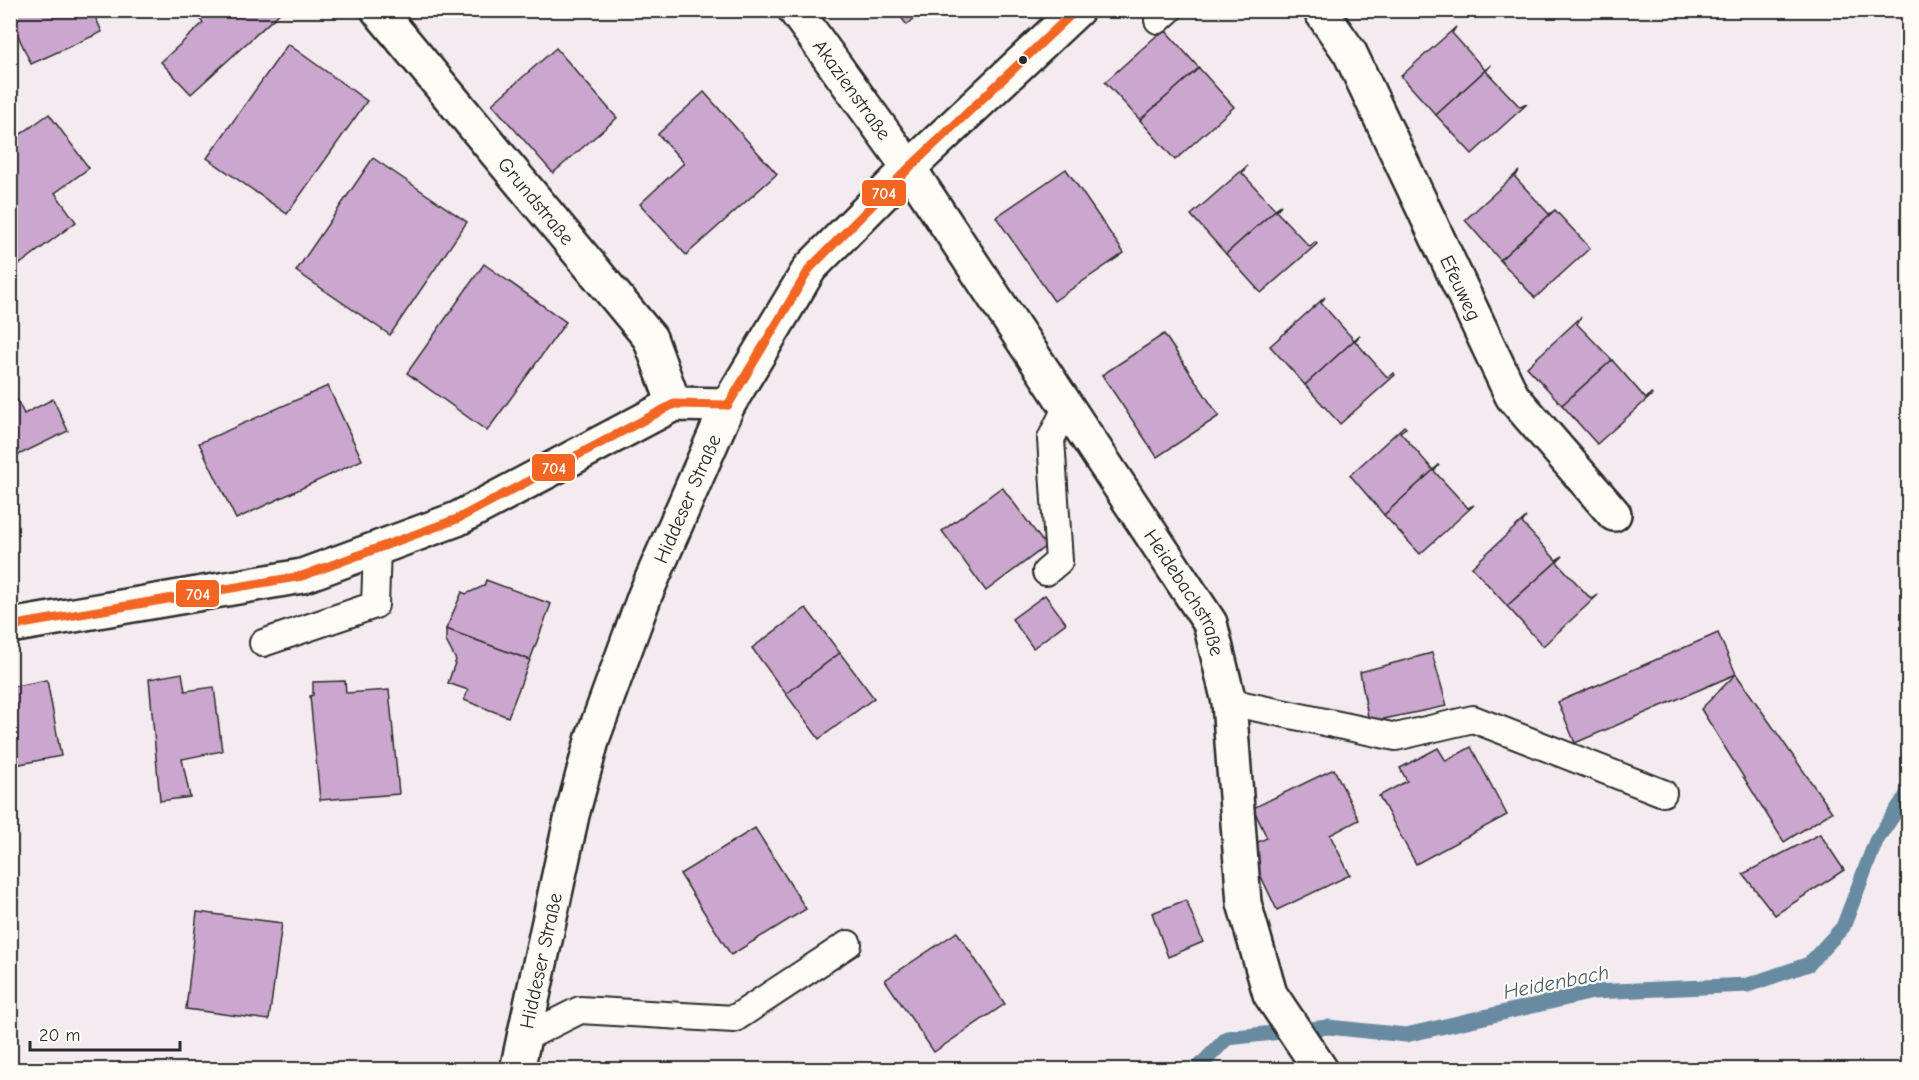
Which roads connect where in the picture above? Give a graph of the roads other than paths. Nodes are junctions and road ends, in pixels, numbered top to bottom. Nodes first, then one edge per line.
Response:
1 (378, 10) edge
2 (795, 10) edge
3 (1077, 10) edge
4 (1320, 10) edge
5 (909, 168) junction
6 (674, 404) junction
7 (728, 405) junction
8 (1066, 406) junction
9 (1614, 514) dead end
10 (377, 547) junction
11 (1046, 572) dead end
12 (10, 626) edge
13 (263, 643) dead end
14 (1229, 702) junction
15 (1663, 793) dead end
16 (848, 944) dead end
17 (524, 1038) junction
18 (1316, 1064) edge
19 (518, 1070) edge

1 - 6 street, Grundstraße
2 - 5 street, Akazienstraße
3 - 5 street, Hiddeser Straße
4 - 9 street, Efeuweg
5 - 7 street, Hiddeser Straße
5 - 8 street, Heidebachstraße
6 - 7 street
6 - 10 street
7 - 17 street, Hiddeser Straße
8 - 11 lane
8 - 14 street, Heidebachstraße
10 - 12 street
10 - 13 lane
14 - 15 lane
14 - 18 street, Heidebachstraße
16 - 17 lane
17 - 19 street, Hiddeser Straße

